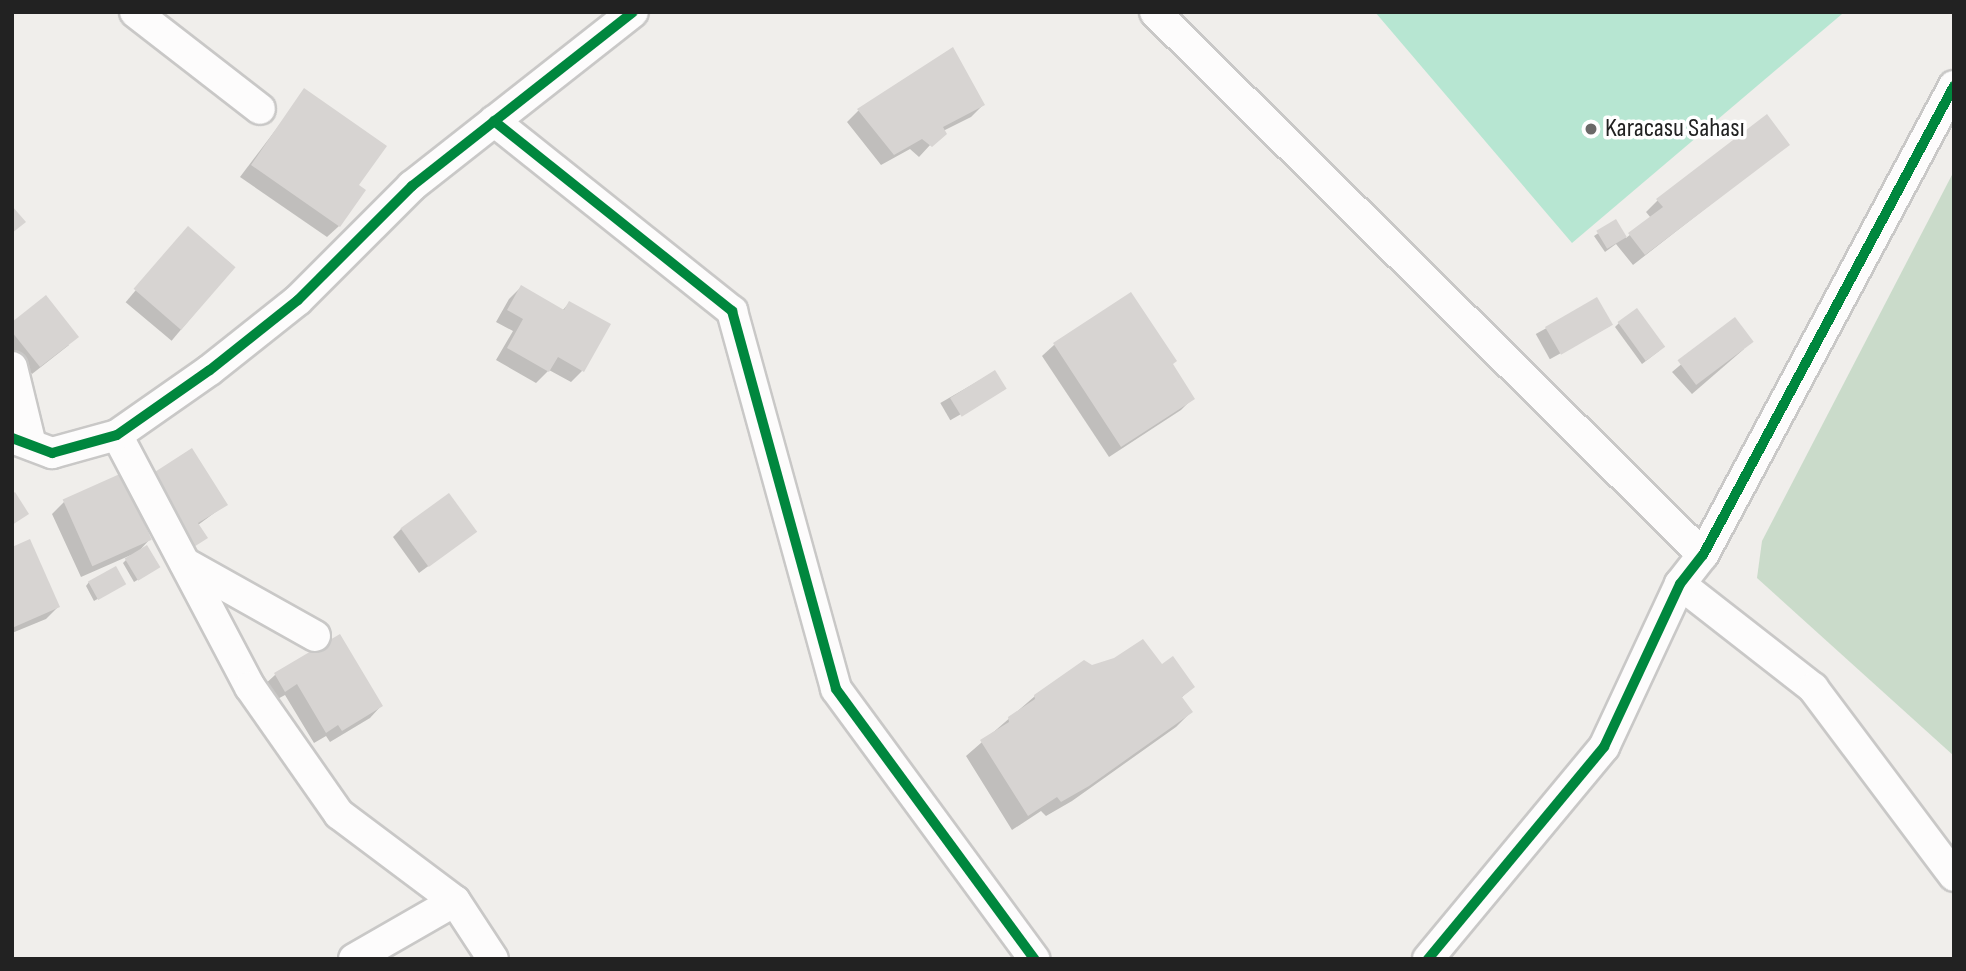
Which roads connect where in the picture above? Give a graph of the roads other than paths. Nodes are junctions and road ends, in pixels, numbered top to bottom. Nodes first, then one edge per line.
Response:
1 (135, 12) edge
2 (633, 12) edge
3 (1154, 12) edge
4 (1954, 86) edge
5 (260, 109) dead end
6 (494, 121) junction
7 (12, 367) edge
8 (117, 435) junction
9 (21, 441) edge
10 (1703, 555) junction
11 (185, 563) junction
12 (1680, 584) junction
13 (315, 636) dead end
14 (1954, 876) edge
15 (455, 901) junction
16 (354, 959) edge
17 (493, 959) edge
18 (1034, 959) edge
19 (1427, 959) edge

1 - 5 street
2 - 6 street
3 - 10 street
4 - 10 street
6 - 8 street
6 - 18 street
7 - 9 street
8 - 9 street
8 - 11 street
10 - 12 street
11 - 13 street
11 - 15 street
12 - 14 street
12 - 19 street
15 - 16 street
15 - 17 street

